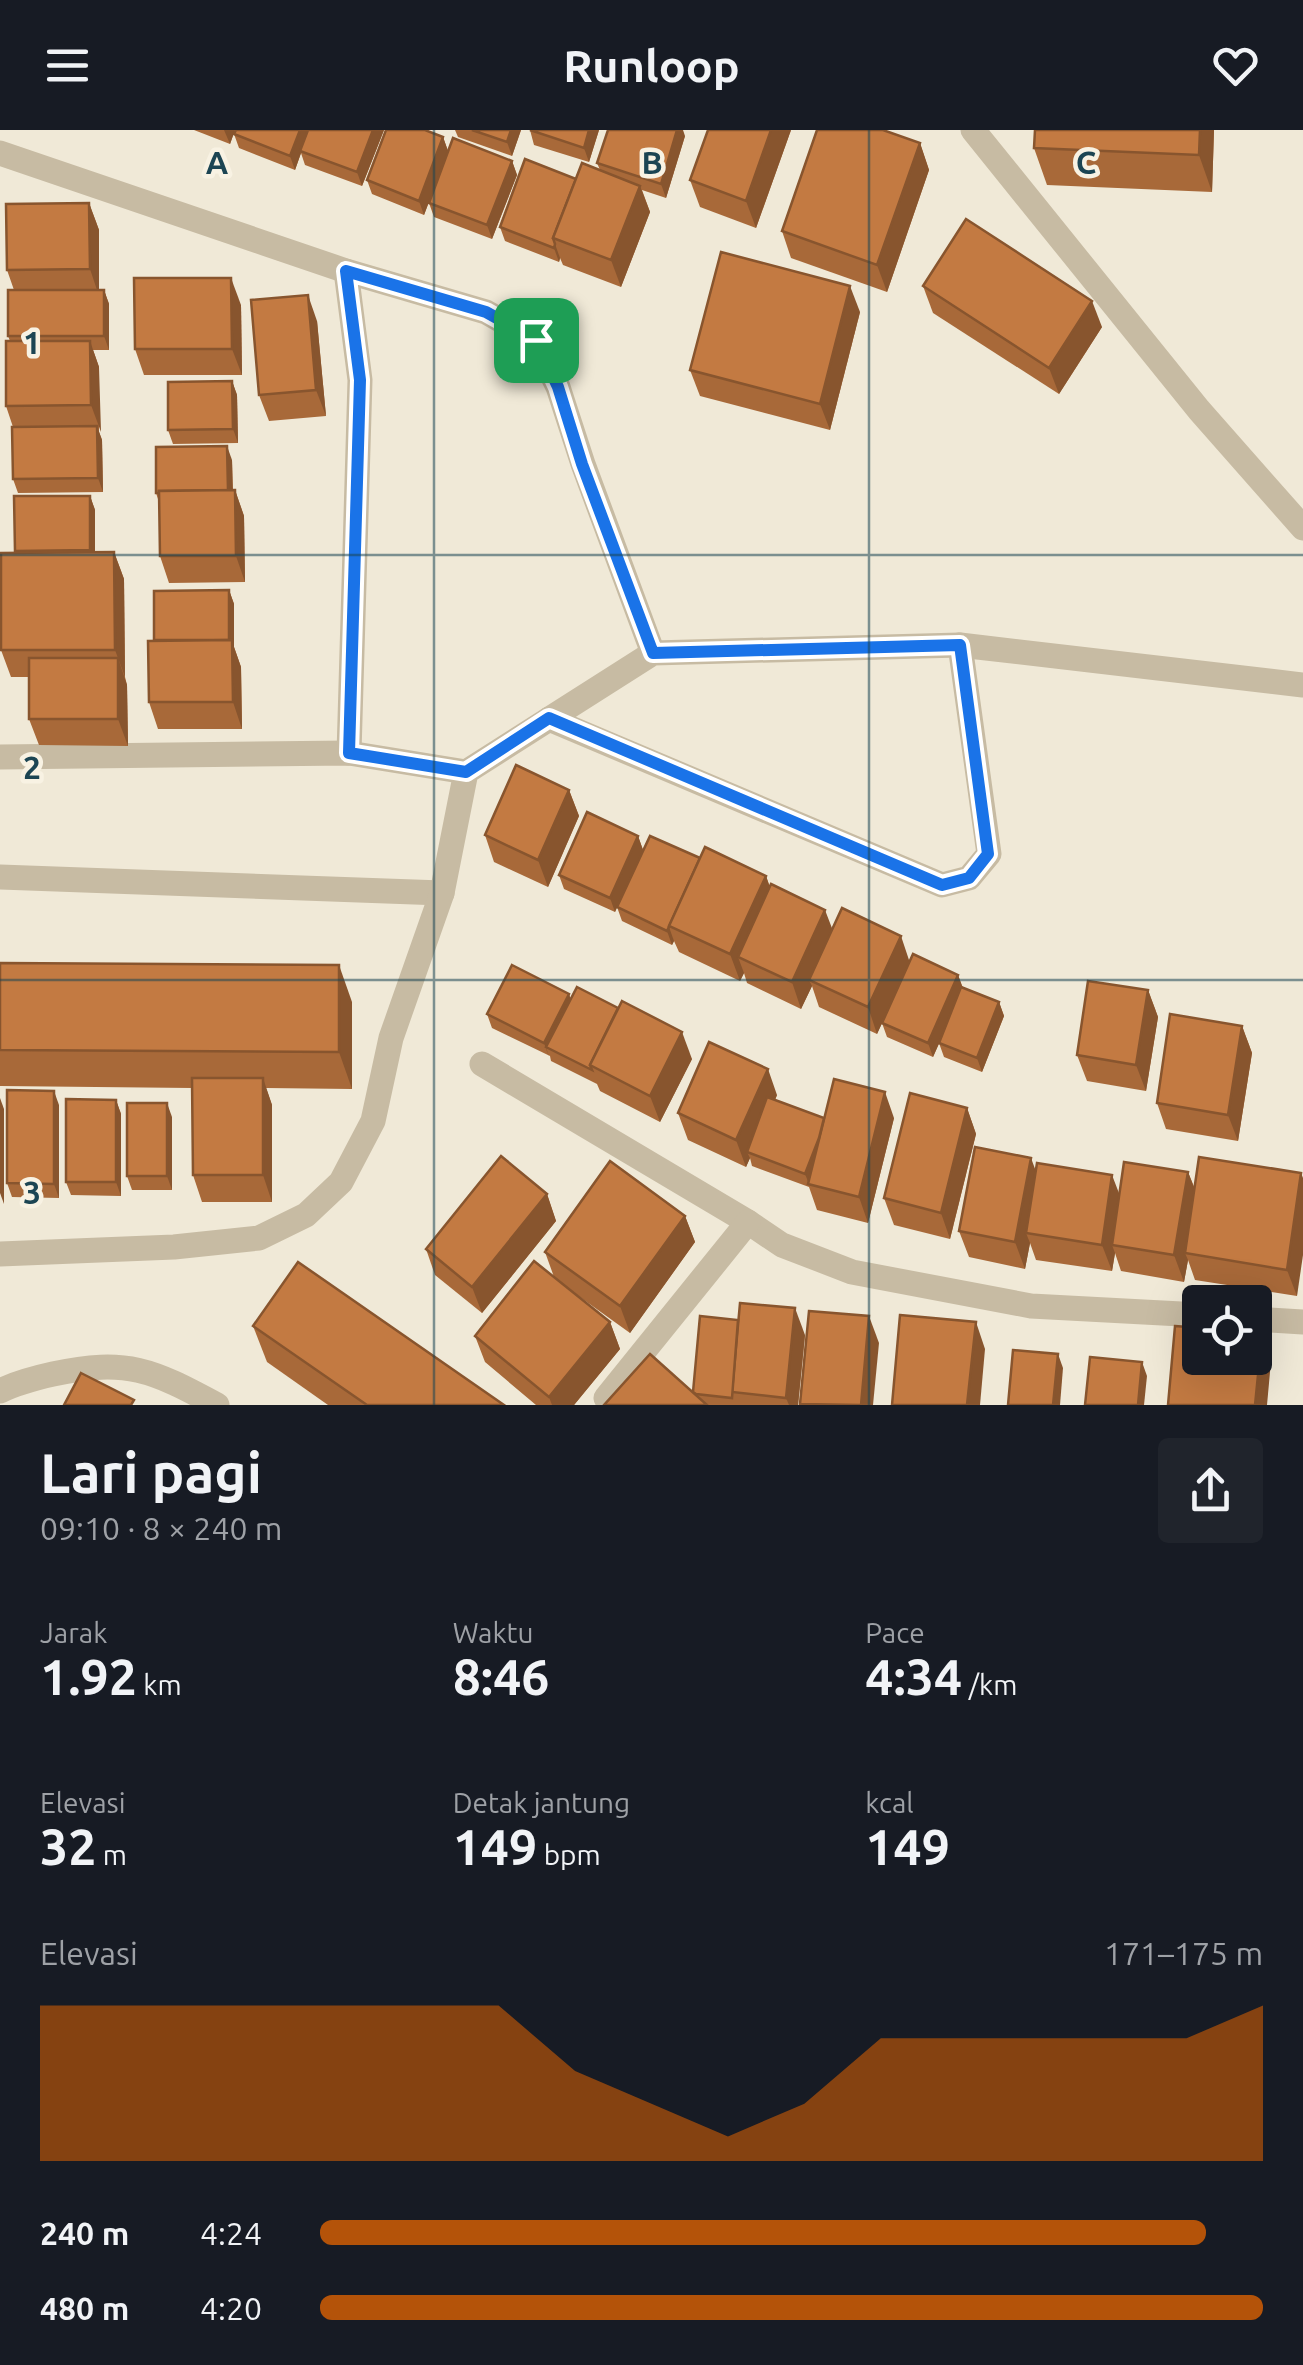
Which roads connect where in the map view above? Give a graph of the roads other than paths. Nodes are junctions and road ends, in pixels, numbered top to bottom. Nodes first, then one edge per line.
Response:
1 (974, 130) edge
2 (0, 153) edge
3 (346, 271) junction
4 (1303, 528) edge
5 (960, 645) junction
6 (653, 653) junction
7 (1303, 684) edge
8 (549, 718) junction
9 (349, 753) junction
10 (0, 758) edge
11 (466, 772) junction
12 (0, 876) edge
13 (442, 893) junction
14 (482, 1064) dead end
15 (748, 1222) junction
16 (0, 1254) edge
17 (1182, 1314) edge
18 (1272, 1319) edge
19 (1303, 1322) edge
20 (0, 1391) edge
21 (606, 1398) edge
22 (217, 1405) edge

1 - 4 street
2 - 3 street
3 - 6 street
3 - 9 street
5 - 6 street
5 - 7 street
5 - 8 street
6 - 8 street
8 - 11 street
9 - 10 street
9 - 11 street
11 - 13 street
12 - 13 street
13 - 16 street
14 - 15 street
15 - 17 street
15 - 21 street
18 - 19 street
20 - 22 street

